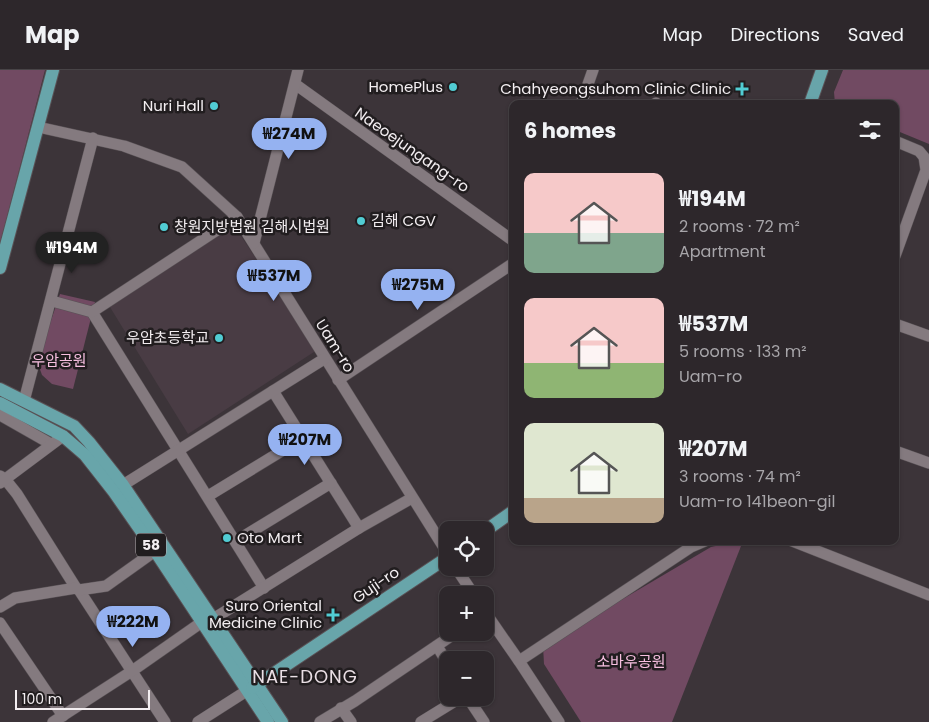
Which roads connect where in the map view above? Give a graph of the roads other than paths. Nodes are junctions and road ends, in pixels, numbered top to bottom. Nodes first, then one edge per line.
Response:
1 (54, 70) edge
2 (298, 70) edge
3 (593, 70) edge
4 (822, 70) edge
5 (295, 84) junction
6 (582, 100) edge
7 (811, 100) edge
8 (38, 127) junction
9 (93, 138) junction
10 (899, 143) edge
11 (237, 217) junction
12 (509, 238) edge
13 (254, 243) junction
14 (899, 245) edge
15 (509, 266) edge
16 (0, 268) edge
17 (52, 301) junction
18 (92, 312) junction
19 (899, 325) edge
20 (929, 336) edge
21 (324, 358) junction
22 (338, 380) junction
23 (0, 388) edge
24 (273, 390) junction
25 (24, 401) junction
26 (0, 403) edge
27 (0, 415) edge
28 (63, 436) junction
29 (303, 438) junction
30 (51, 444) junction
31 (179, 449) junction
32 (899, 452) edge
33 (929, 463) edge
34 (2, 479) edge
35 (331, 483) junction
36 (123, 485) junction
37 (208, 496) junction
38 (412, 498) junction
39 (509, 514) edge
40 (494, 525) edge
41 (358, 528) junction
42 (236, 541) junction
43 (439, 541) edge
44 (696, 545) edge
45 (802, 545) edge
46 (156, 551) junction
47 (439, 561) edge
48 (264, 588) junction
49 (77, 589) junction
50 (929, 595) edge
51 (0, 607) edge
52 (207, 620) junction
53 (0, 622) edge
54 (494, 626) edge
55 (444, 641) edge
56 (437, 646) junction
57 (440, 651) edge
58 (519, 661) junction
59 (132, 671) junction
60 (253, 687) junction
61 (447, 706) edge
62 (473, 706) edge
63 (342, 708) junction
64 (58, 719) edge
65 (165, 722) edge
66 (198, 722) edge
67 (268, 722) edge
68 (282, 722) edge
69 (320, 722) edge
70 (351, 722) edge
71 (421, 722) edge
72 (484, 722) edge
73 (559, 722) edge

1 - 8 main road
2 - 5 street
3 - 6 street
4 - 7 main road
5 - 12 street, Naeoejungang-ro
5 - 13 street
8 - 9 street, Uam-ro
8 - 16 main road
9 - 11 street, Uam-ro
9 - 17 street
10 - 14 street
11 - 13 street, Uam-ro
11 - 18 street
13 - 21 street, Uam-ro
15 - 22 street
17 - 18 street
17 - 25 street
18 - 31 street
19 - 20 street
21 - 22 street, Uam-ro
21 - 24 street
22 - 38 street, Uam-ro
23 - 25 main road
24 - 29 street
24 - 31 street
25 - 36 main road
26 - 28 main road, 58
27 - 30 street
28 - 30 street
28 - 46 main road, 58
29 - 35 street
29 - 37 street
30 - 34 street
31 - 36 street
31 - 37 street
32 - 33 street
34 - 49 street
35 - 41 street
35 - 42 street
36 - 52 main road
37 - 42 street
38 - 41 street
38 - 43 street, Uam-ro
39 - 40 main road
41 - 48 street
42 - 48 street
44 - 58 street
45 - 50 street
46 - 49 street
46 - 52 main road, 58
47 - 60 main road, Guji-ro
48 - 52 street
49 - 51 street
49 - 59 street
52 - 59 street
52 - 60 main road, 58
53 - 64 street
54 - 58 street
55 - 56 street
56 - 57 street
56 - 63 street
58 - 73 street
59 - 64 street
59 - 65 street
60 - 66 street
60 - 67 main road, 58
60 - 68 main road
61 - 71 street
62 - 72 street
63 - 69 street
63 - 70 street

